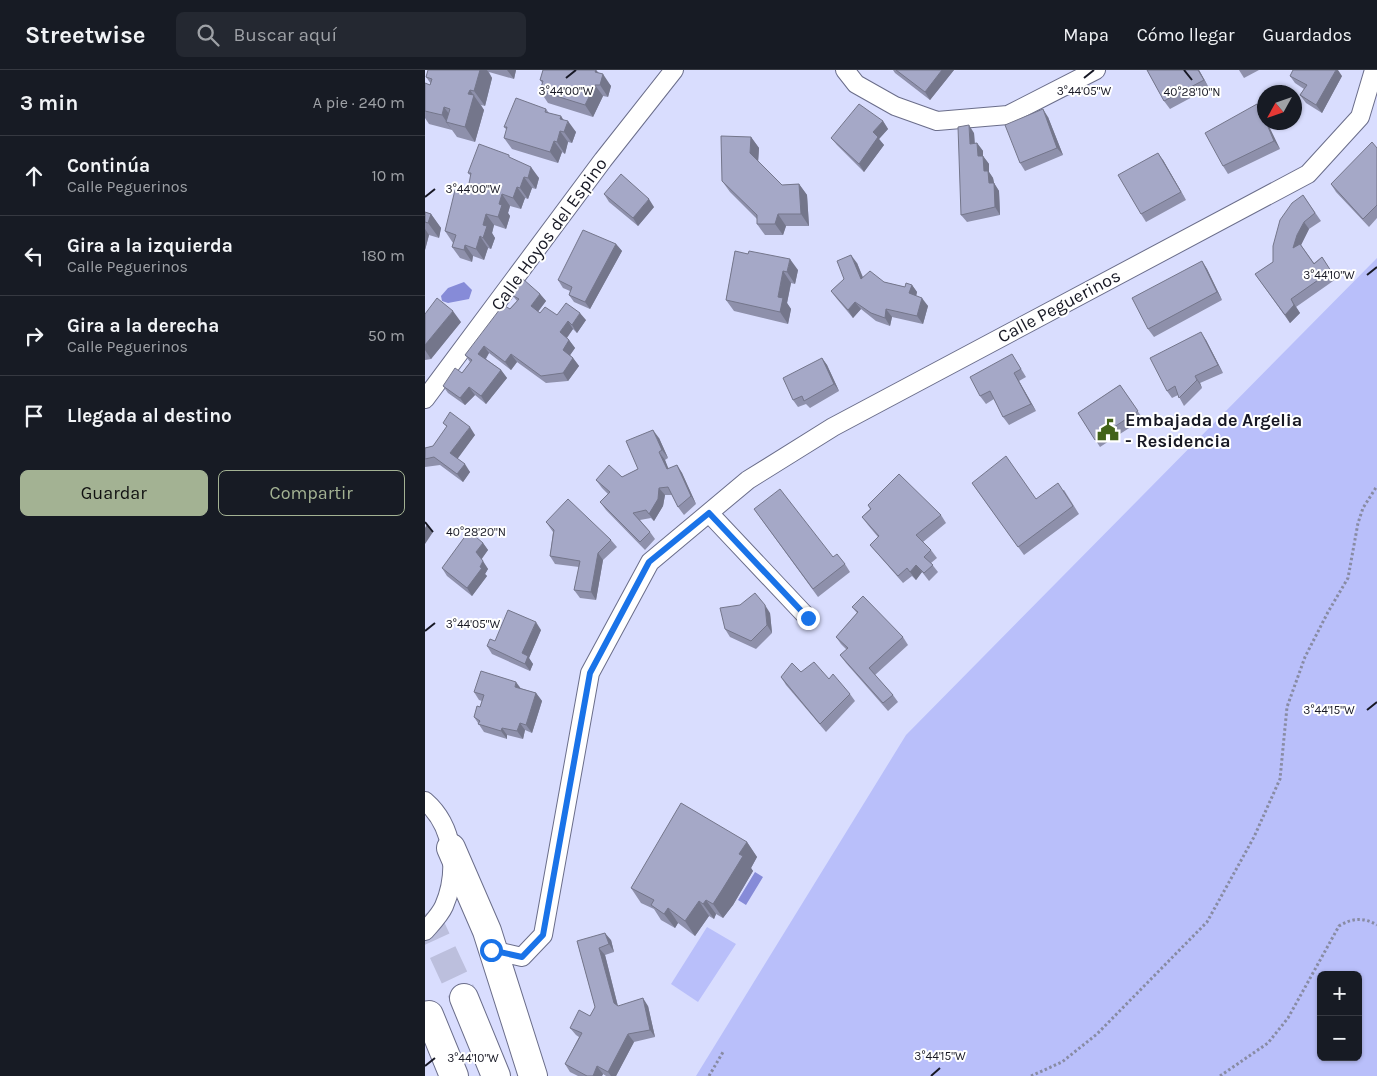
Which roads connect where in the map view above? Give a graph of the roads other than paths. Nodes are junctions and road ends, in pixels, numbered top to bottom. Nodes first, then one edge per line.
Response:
1 (674, 70) edge
2 (845, 70) edge
3 (1096, 70) edge
4 (1374, 70) edge
5 (425, 400) edge
6 (709, 513) junction
7 (808, 618) dead end
8 (426, 799) edge
9 (451, 848) junction
10 (425, 931) edge
11 (491, 950) junction
12 (464, 998) tunnel mouth
13 (429, 1016) dead end
14 (454, 1076) edge
15 (496, 1076) edge
16 (533, 1076) edge

1 - 5 street, Calle Hoyos del Espino
2 - 3 street
4 - 6 street, Calle Peguerinos
6 - 7 street
6 - 11 street, Calle Peguerinos
8 - 9 street
9 - 10 street
9 - 11 highway
11 - 16 highway
12 - 15 highway
13 - 14 highway

